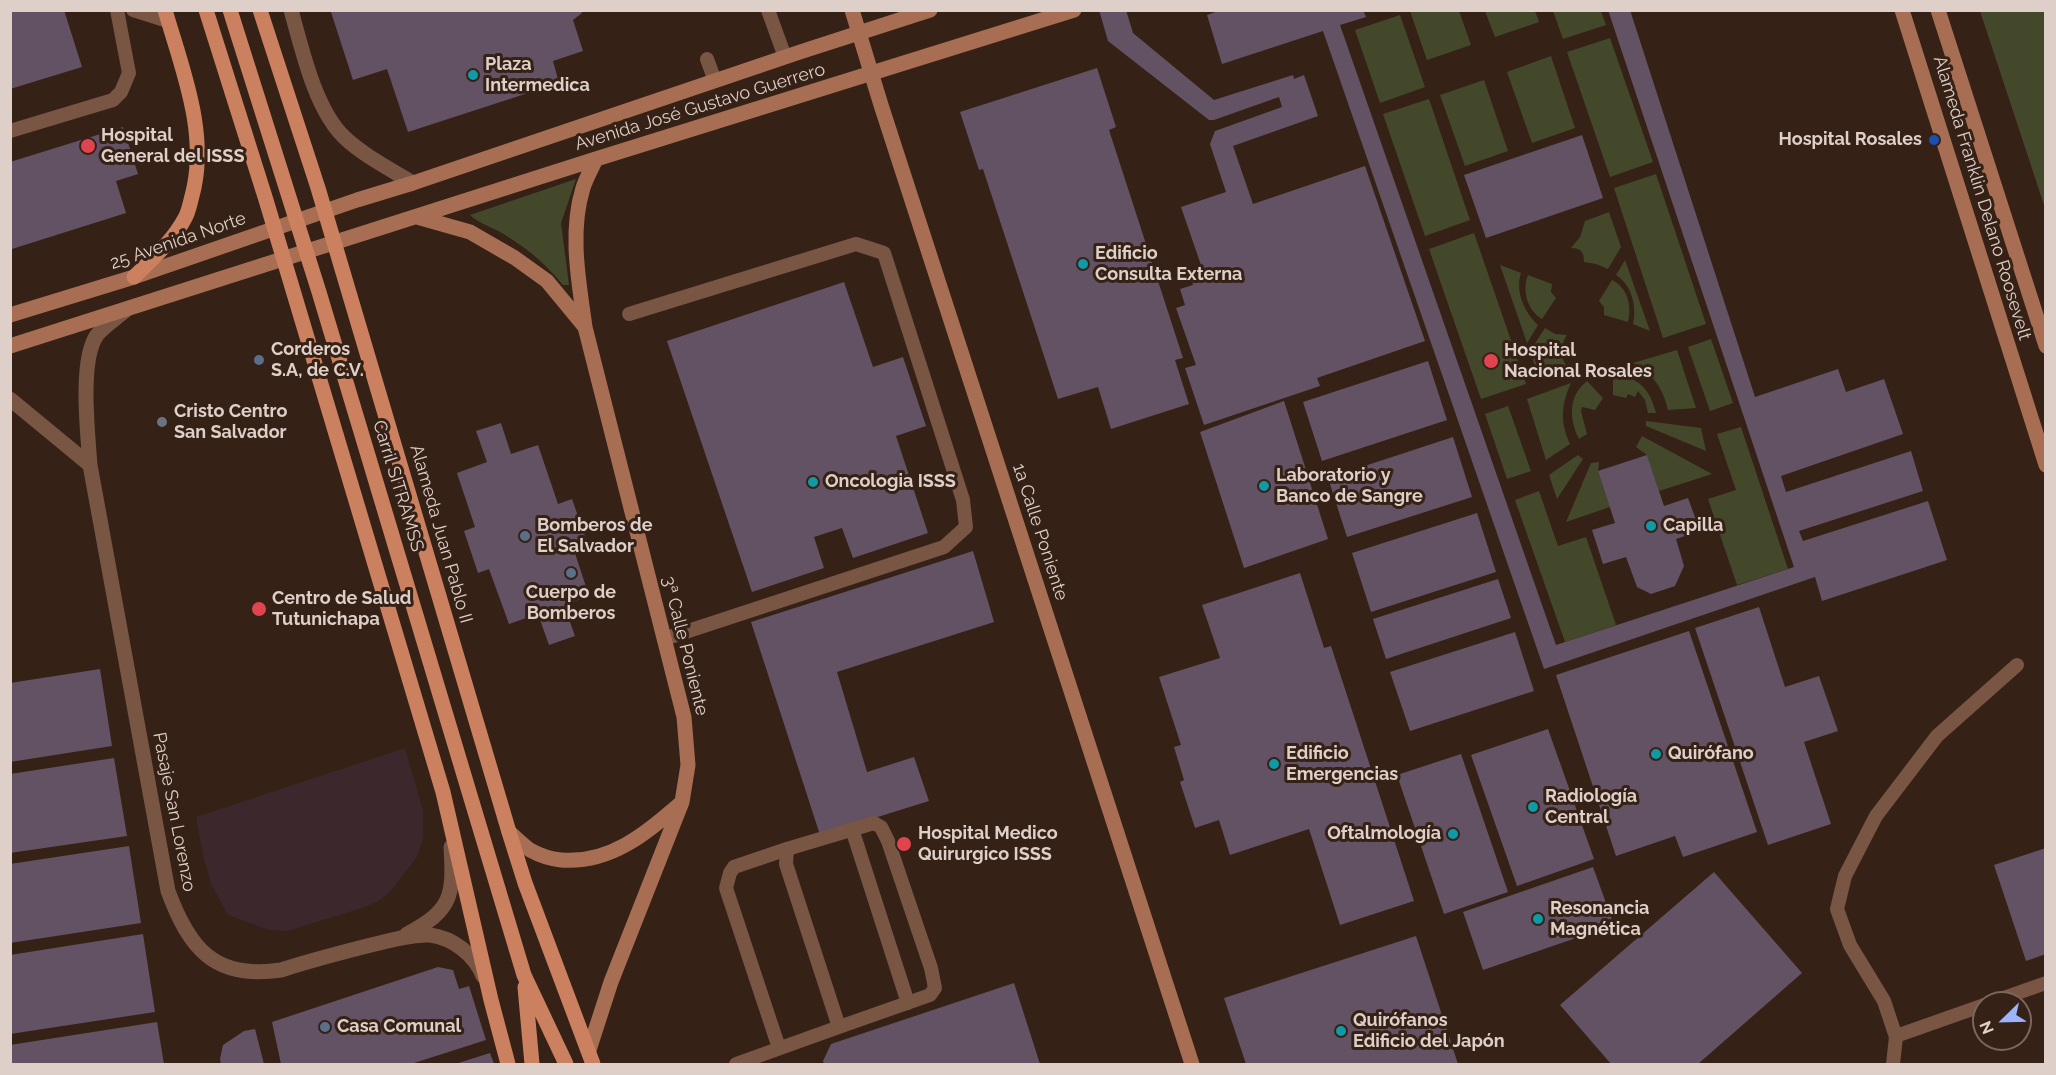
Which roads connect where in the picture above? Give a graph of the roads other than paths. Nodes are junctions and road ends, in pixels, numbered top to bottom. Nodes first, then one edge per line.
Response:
1 (117, 10) edge
2 (133, 10) edge
3 (206, 10) edge
4 (230, 10) edge
5 (260, 10) edge
6 (291, 10) edge
7 (768, 10) edge
8 (852, 10) edge
9 (930, 10) edge
10 (1074, 10) edge
11 (1902, 10) edge
12 (1938, 10) edge
13 (167, 16) edge
14 (859, 33) junction
15 (785, 57) junction
16 (707, 59) dead end
17 (871, 74) junction
18 (715, 81) junction
19 (10, 131) edge
20 (596, 159) junction
21 (413, 183) junction
22 (357, 200) joint
23 (417, 217) junction
24 (134, 277) junction
25 (126, 310) junction
26 (629, 314) dead end
27 (10, 315) edge
28 (585, 327) junction
29 (10, 346) edge
30 (2046, 346) edge
31 (10, 399) edge
32 (90, 465) junction
33 (2046, 465) edge
34 (664, 639) junction
35 (2017, 665) dead end
36 (682, 802) junction
37 (450, 820) junction
38 (852, 829) junction
39 (509, 832) junction
40 (787, 849) junction
41 (401, 938) junction
42 (524, 975) junction
43 (2046, 983) edge
44 (2023, 991) edge
45 (490, 1000) junction
46 (908, 1003) junction
47 (1972, 1009) edge
48 (839, 1028) junction
49 (1896, 1036) junction
50 (779, 1048) junction
51 (591, 1057) edge
52 (742, 1062) edge
53 (508, 1065) edge
54 (532, 1065) edge
55 (566, 1065) edge
56 (1192, 1065) edge
57 (1893, 1065) edge

1 - 19 lane
2 - 13 lane
3 - 37 main road
4 - 42 main road, Carril SITRAMSS
5 - 39 main road, Alameda Juan Pablo II
6 - 21 street
7 - 15 lane
8 - 14 street, 1a Calle Poniente
9 - 14 street, Avenida José Gustavo Guerrero
10 - 17 street, Avenida José Gustavo Guerrero
11 - 33 street, Alameda Franklin Delano Roosevelt
12 - 30 street, Alameda Franklin Delano Roosevelt
13 - 24 main road
14 - 15 street, Avenida José Gustavo Guerrero
14 - 17 street, 1a Calle Poniente
15 - 18 street, Avenida José Gustavo Guerrero
16 - 18 lane
17 - 20 street, Avenida José Gustavo Guerrero
17 - 56 street, 1a Calle Poniente
18 - 21 street, Avenida José Gustavo Guerrero
20 - 23 street, Avenida José Gustavo Guerrero
20 - 28 street, 3ª Calle Poniente
21 - 22 street, Avenida José Gustavo Guerrero
22 - 24 street, 25 Avenida Norte
23 - 25 street, Avenida José Gustavo Guerrero
23 - 28 street, 3ª Calle Poniente
24 - 27 street, 25 Avenida Norte
25 - 29 street
25 - 32 street, Pasaje San Lorenzo
26 - 34 lane
28 - 34 street, 3ª Calle Poniente
31 - 32 street
32 - 41 street, Pasaje San Lorenzo
34 - 36 street, 3ª Calle Poniente
35 - 49 lane
36 - 39 street
36 - 51 street, 3ª Calle Poniente
37 - 41 street, Pasaje San Lorenzo
37 - 45 main road
38 - 40 lane
38 - 46 lane
38 - 46 lane
39 - 51 main road, Alameda Juan Pablo II
40 - 48 lane
40 - 50 lane
41 - 45 street, Pasaje San Lorenzo
42 - 54 main road, Carril SITRAMSS
42 - 55 main road, Carril SITRAMSS
43 - 44 lane
45 - 53 main road
46 - 48 lane
47 - 49 lane
48 - 50 lane
49 - 57 lane
50 - 52 lane

